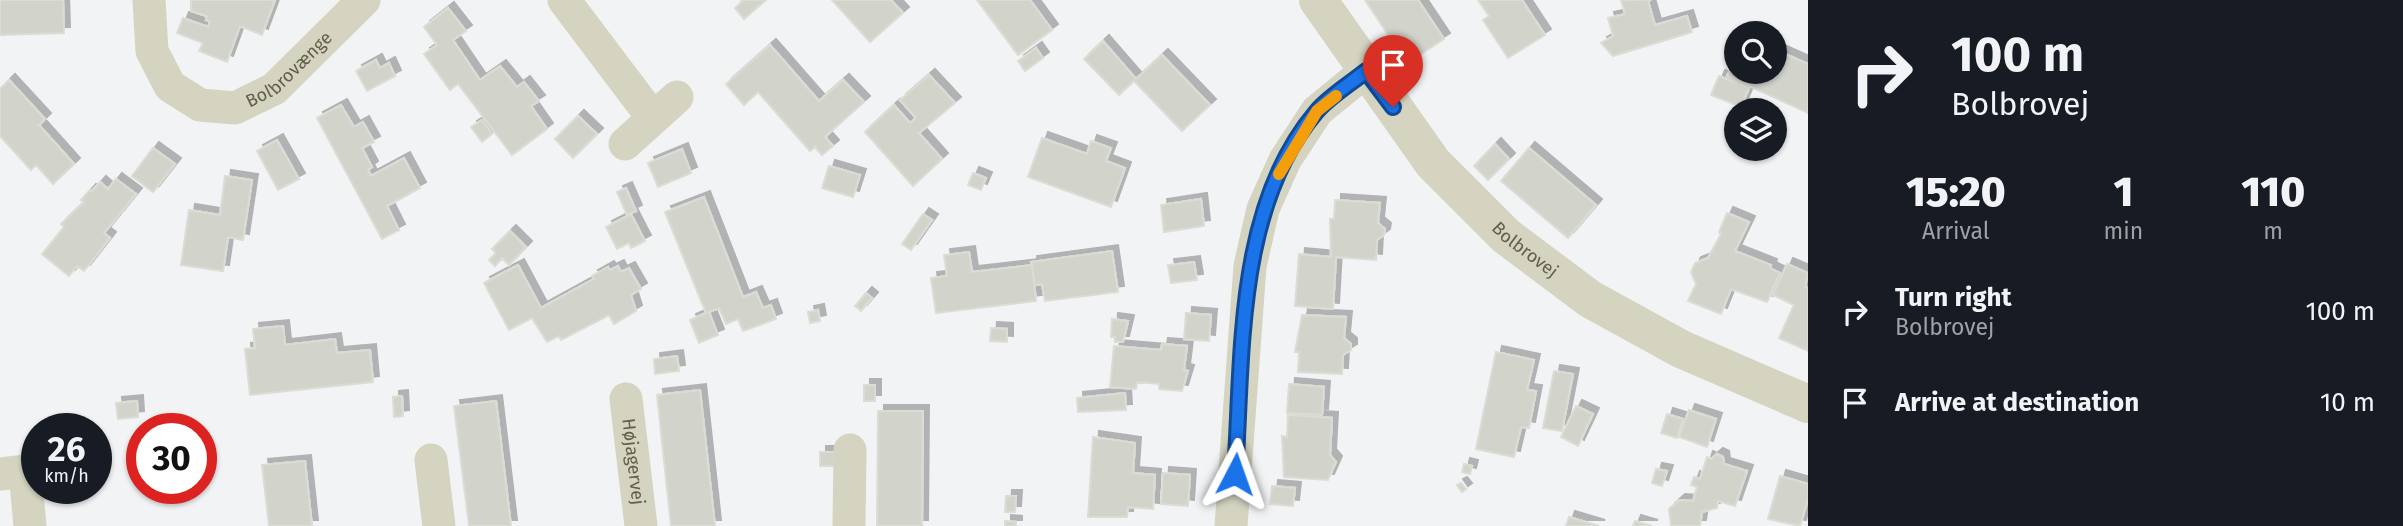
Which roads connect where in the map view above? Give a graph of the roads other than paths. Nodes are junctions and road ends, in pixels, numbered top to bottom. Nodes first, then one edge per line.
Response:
1 (149, 0) edge
2 (364, 0) edge
3 (564, 0) edge
4 (1318, 0) edge
5 (1366, 71) junction
6 (625, 144) dead end
7 (626, 399) dead end
8 (1808, 404) edge
9 (850, 450) dead end
10 (431, 460) dead end
11 (0, 474) edge
12 (30, 526) edge
13 (439, 526) edge
14 (641, 526) edge
15 (849, 526) edge
16 (1231, 526) edge

1 - 2 street, Bolbrovænge
3 - 6 street
4 - 5 street, Bolbrovej
5 - 8 street, Bolbrovej
5 - 16 street
7 - 14 street, Højagervej
9 - 15 street
10 - 13 street
11 - 12 street

